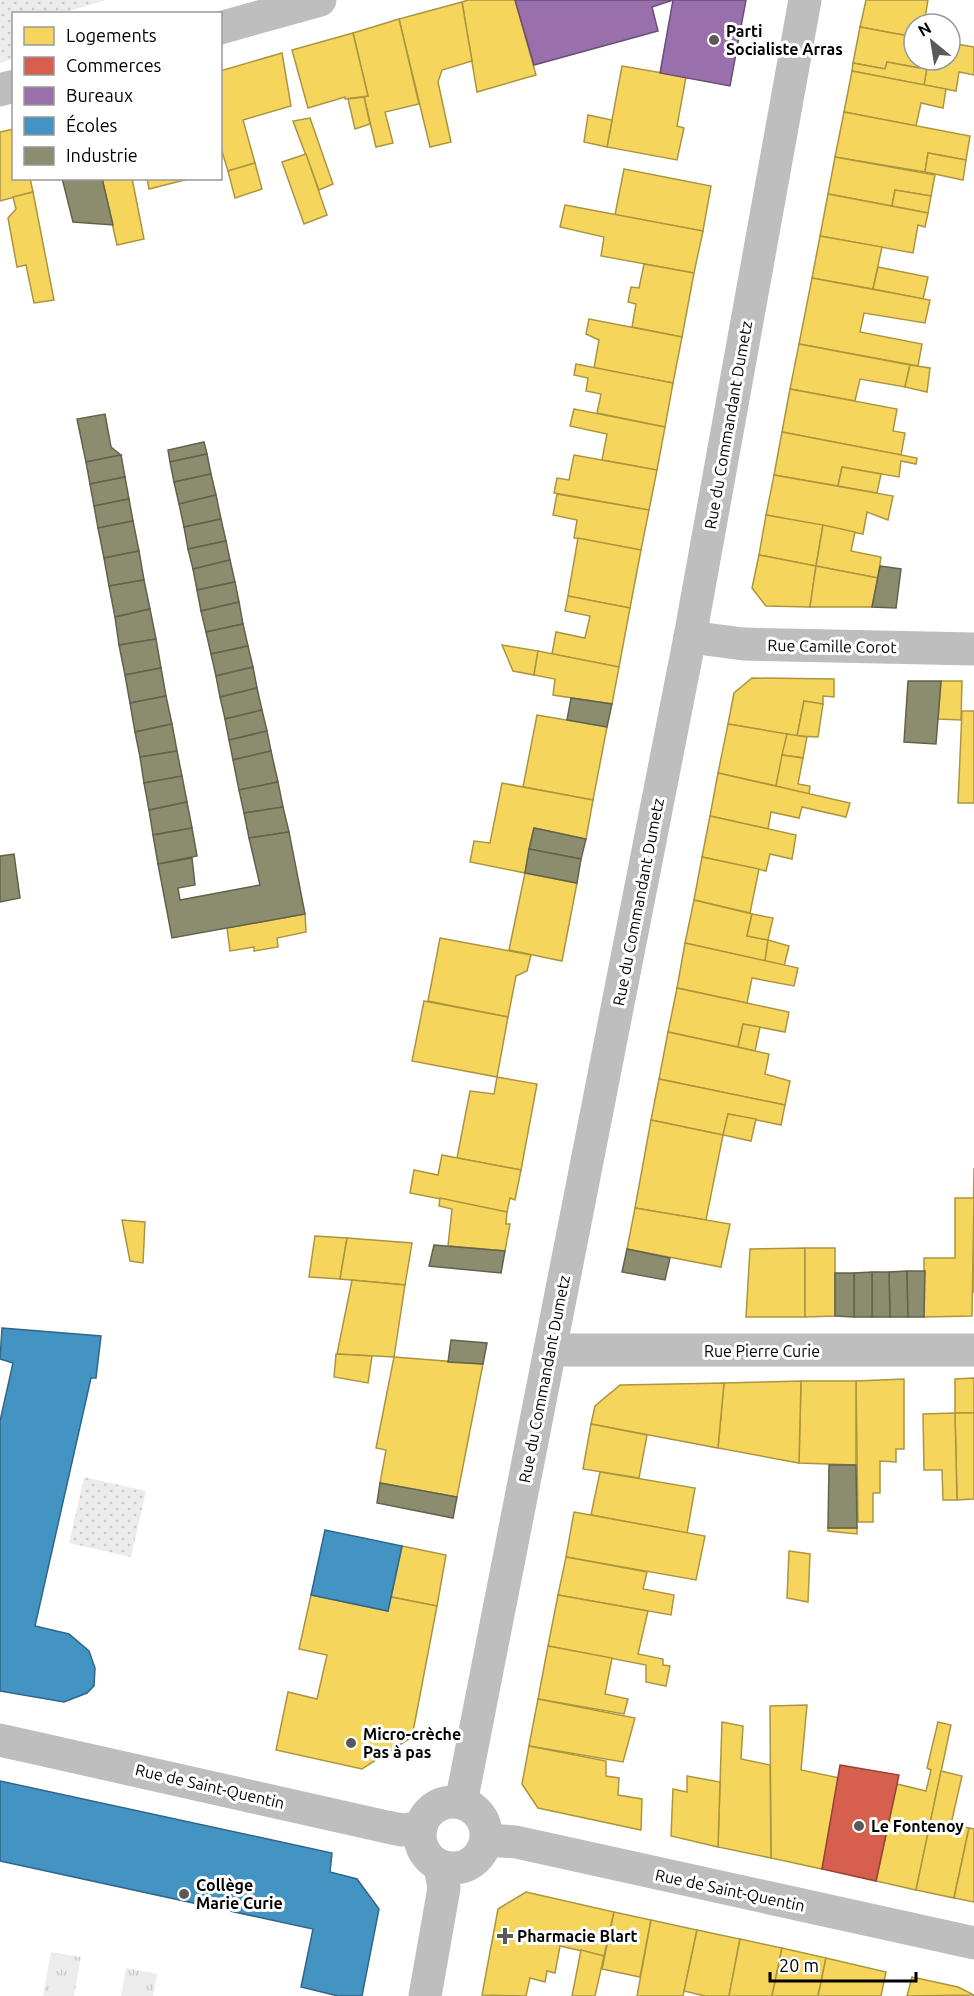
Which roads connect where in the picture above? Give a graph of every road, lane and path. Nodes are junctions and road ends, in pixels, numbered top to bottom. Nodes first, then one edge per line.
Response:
1 (320, 0) edge
2 (805, 0) edge
3 (222, 27) edge
4 (690, 637) junction
5 (974, 649) edge
6 (550, 1350) junction
7 (974, 1350) edge
8 (0, 1740) edge
9 (461, 1803) junction
10 (421, 1828) junction
11 (486, 1840) junction
12 (440, 1866) junction
13 (974, 1943) edge
14 (425, 1996) edge

1 - 3 street
2 - 4 street, Rue du Commandant Dumetz
4 - 5 street, Rue Camille Corot
4 - 6 street, Rue du Commandant Dumetz
6 - 7 street, Rue Pierre Curie
6 - 9 street, Rue du Commandant Dumetz
8 - 10 street, Rue de Saint-Quentin
9 - 10 street
9 - 11 street
10 - 12 street
11 - 12 street
11 - 13 street, Rue de Saint-Quentin
12 - 14 street

